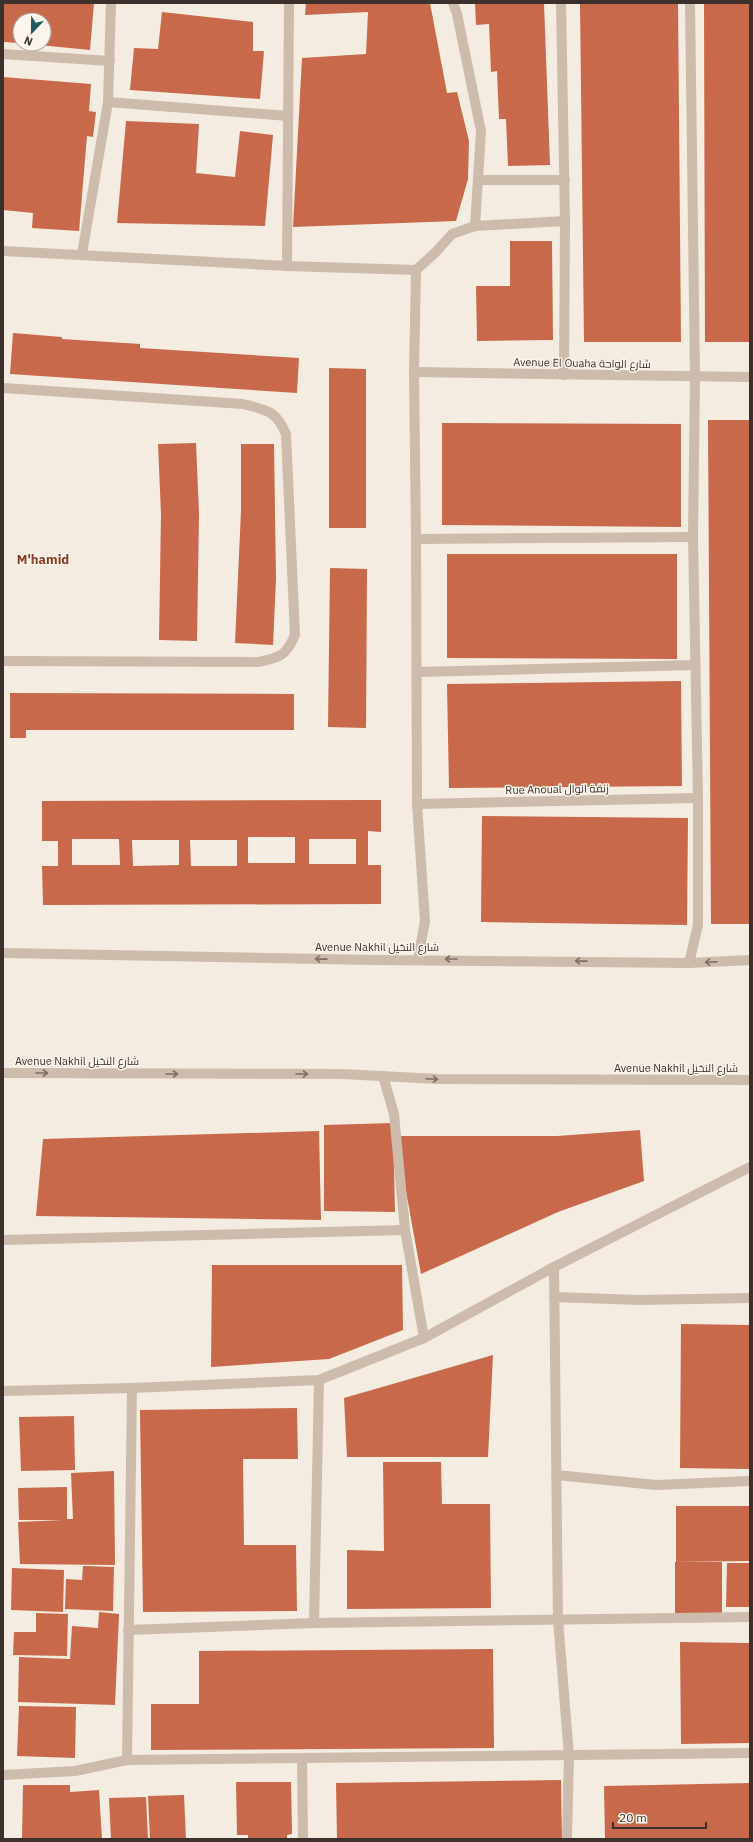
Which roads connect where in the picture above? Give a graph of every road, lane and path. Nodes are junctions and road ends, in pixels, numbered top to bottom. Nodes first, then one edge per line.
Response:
1 (111, 3) edge
2 (289, 3) edge
3 (453, 3) edge
4 (561, 3) edge
5 (690, 3) edge
6 (3, 54) edge
7 (110, 61) junction
8 (108, 102) junction
9 (288, 116) junction
10 (478, 180) junction
11 (564, 180) junction
12 (565, 221) junction
13 (475, 226) junction
14 (3, 250) edge
15 (82, 254) junction
16 (287, 266) junction
17 (416, 270) junction
18 (414, 372) junction
19 (564, 375) junction
20 (695, 377) junction
21 (750, 377) edge
22 (3, 388) edge
23 (693, 537) junction
24 (416, 539) junction
25 (3, 661) edge
26 (695, 665) junction
27 (417, 672) junction
28 (698, 798) junction
29 (417, 804) junction
30 (3, 953) edge
31 (418, 959) junction
32 (750, 960) edge
33 (689, 963) junction
34 (3, 1073) edge
35 (383, 1076) junction
36 (750, 1080) edge
37 (750, 1167) edge
38 (405, 1230) junction
39 (3, 1240) edge
40 (554, 1267) junction
41 (554, 1297) junction
42 (750, 1298) edge
43 (424, 1338) junction
44 (319, 1380) junction
45 (132, 1388) junction
46 (3, 1391) edge
47 (556, 1475) junction
48 (750, 1481) edge
49 (750, 1617) edge
50 (558, 1620) junction
51 (314, 1623) junction
52 (128, 1630) junction
53 (750, 1753) edge
54 (569, 1755) junction
55 (302, 1758) junction
56 (127, 1760) junction
57 (3, 1775) edge
58 (303, 1839) edge
59 (567, 1839) edge

1 - 7 street
2 - 9 street
3 - 10 street
4 - 11 street
5 - 20 street
6 - 7 street
7 - 8 street
8 - 9 street
8 - 15 street
9 - 16 street
10 - 11 street
10 - 13 street
11 - 12 street
12 - 13 street
12 - 19 street
13 - 17 street
14 - 15 street
15 - 16 street
16 - 17 street
17 - 18 street
18 - 19 street, Avenue El Ouaha شارع الواحة
18 - 24 street
19 - 20 street, Avenue El Ouaha شارع الواحة
20 - 21 street, Avenue El Ouaha شارع الواحة
20 - 23 street
22 - 25 street
23 - 24 street
23 - 26 street
24 - 27 street
26 - 27 street
26 - 28 street
27 - 29 street
28 - 29 street, Rue Anoual زنقة انوال
28 - 33 street
29 - 31 street
31 -> 30 street, Avenue Nakhil شارع النخيل
33 -> 31 street, Avenue Nakhil شارع النخيل
32 -> 33 street, Avenue Nakhil شارع النخيل
34 -> 35 street, Avenue Nakhil شارع النخيل
35 -> 36 street, Avenue Nakhil شارع النخيل
35 - 38 street
37 - 40 street
38 - 39 street
38 - 43 street
40 - 41 street
40 - 43 street
41 - 42 street
41 - 47 street
43 - 44 street
44 - 45 street
44 - 51 street
45 - 46 street
45 - 52 street
47 - 48 street
47 - 50 street
49 - 50 street
50 - 51 street
50 - 54 street
51 - 52 street
52 - 56 street
53 - 54 street
54 - 55 street
54 - 59 street
55 - 56 street
55 - 58 street
56 - 57 street

